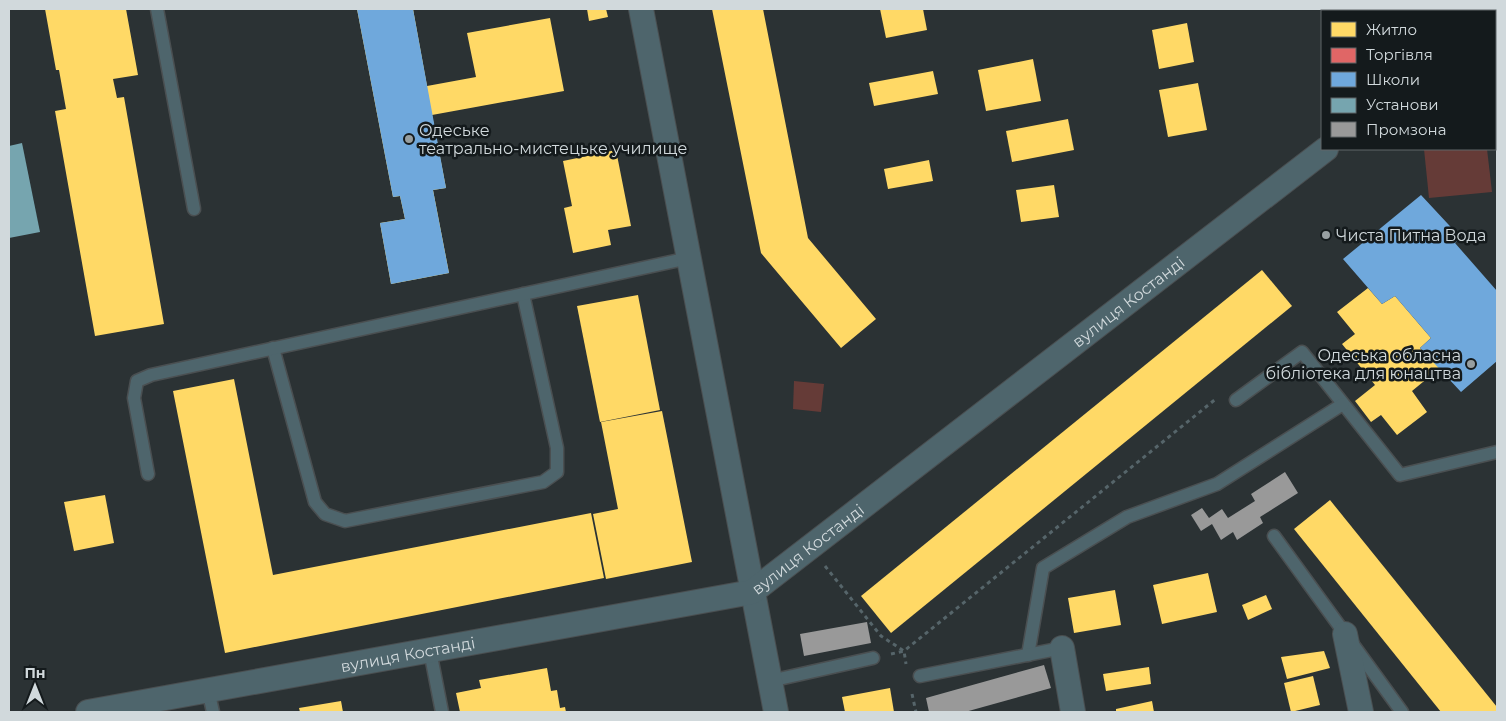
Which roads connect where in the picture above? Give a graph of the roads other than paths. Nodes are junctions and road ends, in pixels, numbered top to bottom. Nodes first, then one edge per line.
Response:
1 (157, 9) edge
2 (641, 9) edge
3 (1325, 150) edge
4 (194, 210) dead end
5 (689, 258) junction
6 (523, 294) junction
7 (273, 348) junction
8 (1236, 400) road end
9 (1343, 404) junction
10 (1497, 452) edge
11 (148, 474) dead end
12 (1274, 536) dead end
13 (752, 592) junction
14 (1345, 634) junction
15 (1062, 648) joint
16 (430, 651) junction
17 (1028, 655) junction
18 (874, 658) dead end
19 (920, 676) dead end
20 (770, 681) junction
21 (210, 701) edge
22 (88, 712) edge
23 (442, 712) edge
24 (776, 712) edge
25 (1073, 712) edge
26 (1360, 712) edge
27 (1402, 712) edge

1 - 4 lane
2 - 5 street
3 - 13 street, вулиця Костанді
5 - 6 lane
5 - 13 street
6 - 7 lane
6 - 7 lane
7 - 11 lane
8 - 9 lane
9 - 10 lane
9 - 17 lane
12 - 14 lane
13 - 16 street, вулиця Костанді
13 - 20 street
14 - 26 street
14 - 27 lane
15 - 17 lane
15 - 25 street
16 - 21 street, вулиця Костанді
16 - 23 lane
17 - 19 lane
18 - 20 lane
20 - 24 street
21 - 22 street, вулиця Костанді

